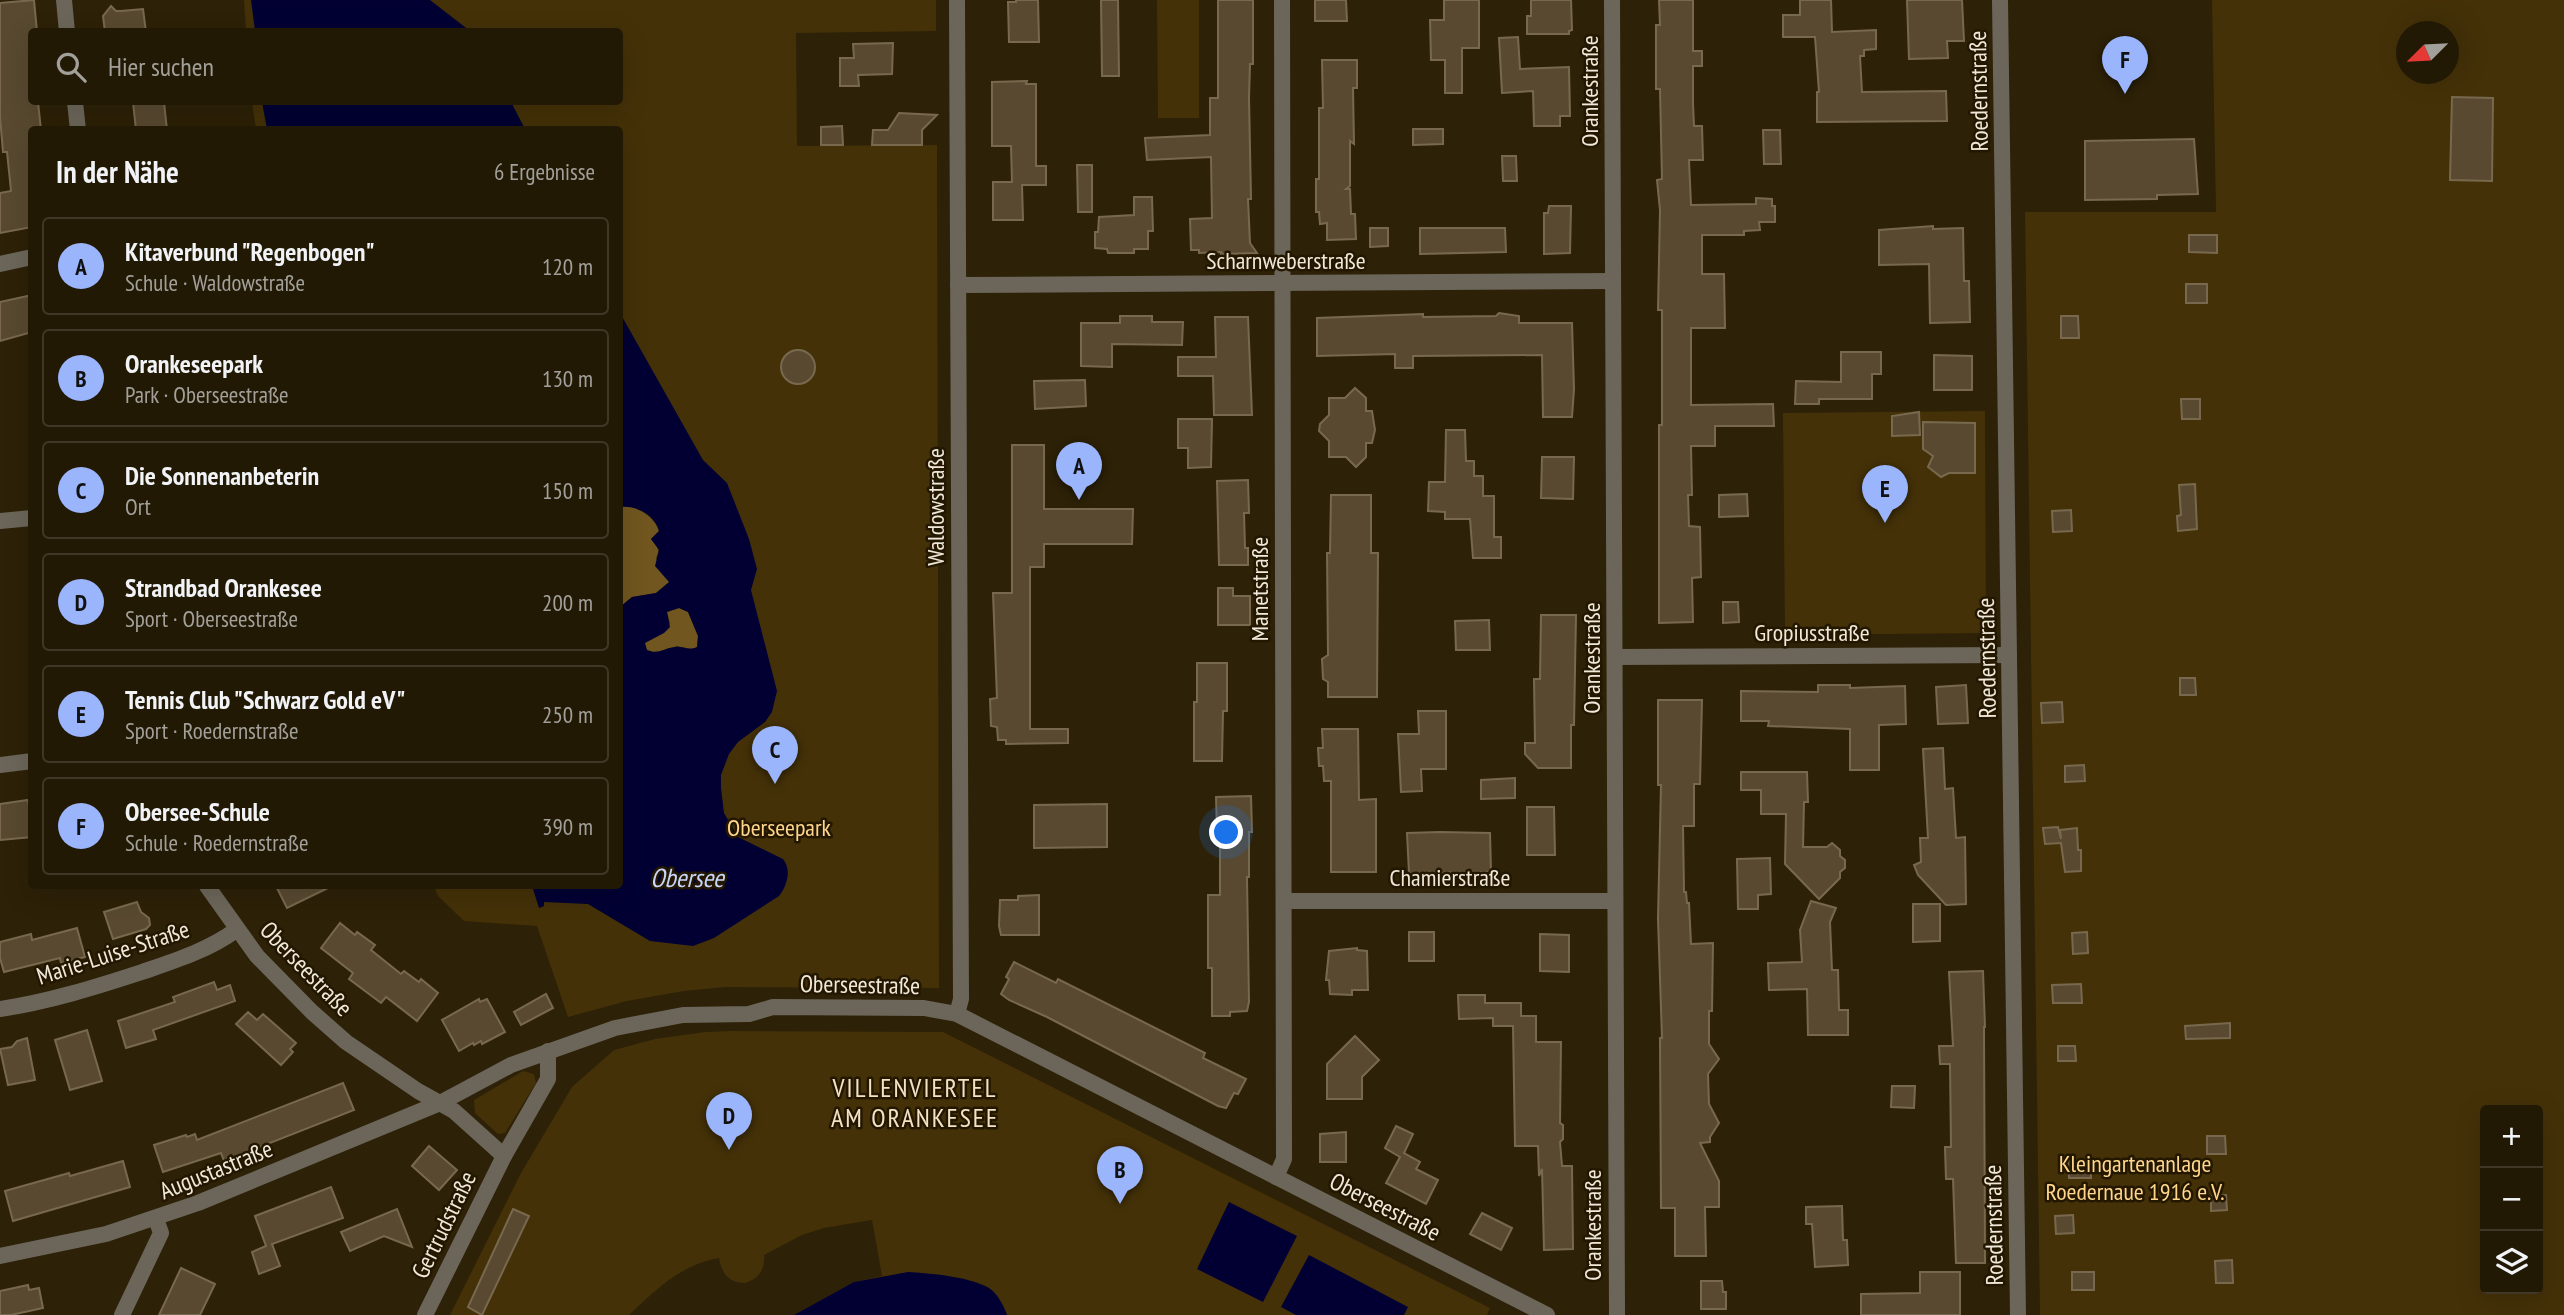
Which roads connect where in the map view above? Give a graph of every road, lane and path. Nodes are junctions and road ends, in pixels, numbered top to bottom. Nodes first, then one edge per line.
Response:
1 (64, 0) edge
2 (957, 0) edge
3 (1282, 0) edge
4 (1612, 0) edge
5 (2000, 0) edge
6 (67, 28) edge
7 (75, 105) edge
8 (78, 126) edge
9 (28, 258) edge
10 (0, 264) edge
11 (1614, 281) junction
12 (958, 285) junction
13 (1282, 285) junction
14 (28, 518) edge
15 (0, 521) edge
16 (2009, 655) junction
17 (1615, 657) junction
18 (28, 762) edge
19 (0, 765) edge
20 (209, 889) edge
21 (1285, 901) junction
22 (1615, 901) junction
23 (236, 930) junction
24 (0, 1009) edge
25 (957, 1014) junction
26 (548, 1051) junction
27 (440, 1103) junction
28 (504, 1156) junction
29 (1276, 1177) junction
30 (156, 1219) junction
31 (0, 1256) edge
32 (122, 1315) edge
33 (425, 1315) edge
34 (1547, 1315) edge
35 (1616, 1315) edge
36 (2018, 1315) edge

1 - 6 street
2 - 12 street, Waldowstraße
3 - 13 street, Manetstraße
4 - 11 street, Orankestraße
5 - 16 street, Roedernstraße
7 - 8 street
9 - 10 street
11 - 13 street, Scharnweberstraße
11 - 17 street, Orankestraße
12 - 13 street, Scharnweberstraße
12 - 25 street, Waldowstraße
13 - 21 street, Manetstraße
14 - 15 street
16 - 17 street, Gropiusstraße
16 - 36 street, Roedernstraße
17 - 22 street, Orankestraße
18 - 19 street
20 - 23 street, Oberseestraße
21 - 22 street, Chamierstraße
21 - 29 street, Manetstraße
22 - 35 street, Orankestraße
23 - 24 street, Marie-Luise-Straße
23 - 27 street, Oberseestraße
25 - 26 street, Oberseestraße
25 - 29 street, Oberseestraße
26 - 27 street, Oberseestraße
26 - 28 street, Gertrudstraße
27 - 28 street
27 - 30 street, Augustastraße
28 - 33 street, Gertrudstraße
29 - 34 street, Oberseestraße
30 - 31 street, Augustastraße
30 - 32 street

